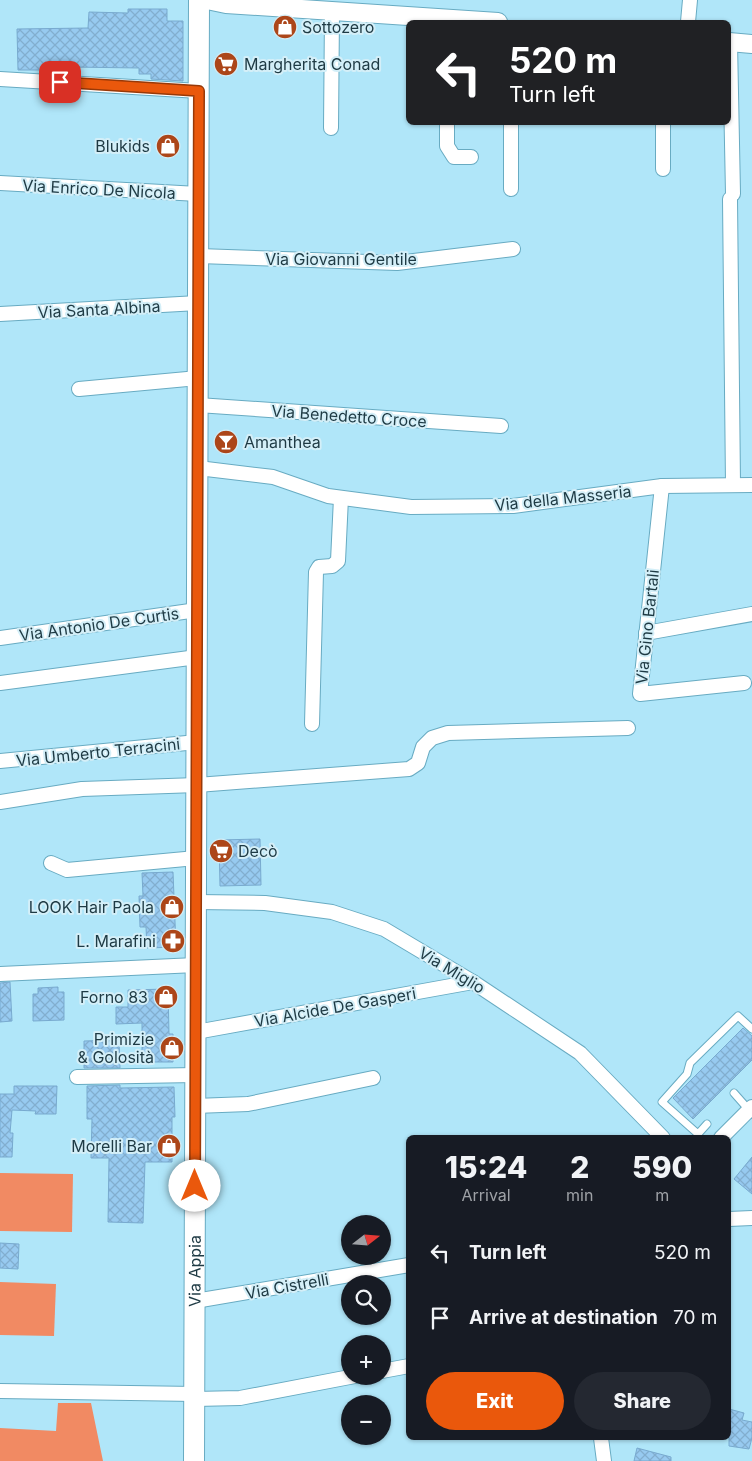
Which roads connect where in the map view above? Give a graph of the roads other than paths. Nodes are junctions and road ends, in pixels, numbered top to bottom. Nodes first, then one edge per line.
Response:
1 (199, 0) edge
2 (208, 0) edge
3 (690, 0) edge
4 (332, 12) junction
5 (435, 20) edge
6 (688, 20) edge
7 (731, 42) edge
8 (752, 44) edge
9 (0, 79) edge
10 (199, 91) junction
11 (447, 125) edge
12 (511, 125) edge
13 (663, 125) edge
14 (731, 125) edge
15 (331, 128) dead end
16 (471, 156) dead end
17 (663, 169) dead end
18 (0, 183) edge
19 (511, 189) dead end
20 (198, 194) junction
21 (513, 249) dead end
22 (198, 256) junction
23 (198, 304) junction
24 (0, 314) edge
25 (198, 378) junction
26 (78, 389) dead end
27 (198, 405) junction
28 (500, 426) dead end
29 (198, 468) junction
30 (733, 485) junction
31 (752, 485) edge
32 (662, 486) junction
33 (341, 498) junction
34 (197, 610) junction
35 (752, 614) edge
36 (646, 633) junction
37 (0, 638) edge
38 (197, 657) junction
39 (0, 683) edge
40 (744, 683) dead end
41 (312, 724) dead end
42 (628, 728) dead end
43 (197, 742) junction
44 (0, 762) edge
45 (196, 785) junction
46 (0, 802) edge
47 (196, 858) junction
48 (51, 863) dead end
49 (196, 902) junction
50 (196, 965) junction
51 (0, 974) edge
52 (473, 982) junction
53 (752, 1029) edge
54 (196, 1032) junction
55 (196, 1075) junction
56 (77, 1077) dead end
57 (373, 1078) dead end
58 (734, 1093) dead end
59 (196, 1106) junction
60 (751, 1108) edge
61 (707, 1124) dead end
62 (660, 1135) edge
63 (697, 1135) edge
64 (699, 1135) edge
65 (724, 1135) edge
66 (406, 1266) edge
67 (195, 1301) junction
68 (406, 1367) edge
69 (391, 1369) edge
70 (341, 1379) edge
71 (0, 1391) edge
72 (195, 1397) junction
73 (601, 1440) edge
74 (194, 1461) edge
75 (604, 1461) edge

1 - 10 main road, Via Appia
2 - 4 street
3 - 6 street
4 - 5 street
4 - 15 street
7 - 8 street
9 - 10 street
10 - 20 main road, Via Appia
11 - 16 street
12 - 19 street
13 - 17 street
14 - 30 street
18 - 20 street, Via Enrico De Nicola
20 - 22 main road, Via Appia
21 - 22 street, Via Giovanni Gentile
22 - 23 main road, Via Appia
23 - 24 street, Via Santa Albina
23 - 25 main road, Via Appia
25 - 26 street
25 - 27 main road, Via Appia
27 - 28 street, Via Benedetto Croce
27 - 29 main road, Via Appia
29 - 33 street, Via della Masseria
29 - 34 main road, Via Appia
30 - 31 street, Via della Masseria
30 - 32 street, Via della Masseria
32 - 33 street, Via della Masseria
32 - 36 street, Via Gino Bartali
33 - 41 street
34 - 37 street, Via Antonio De Curtis
34 - 38 main road, Via Appia
35 - 36 street
36 - 40 street, Via Gino Bartali
38 - 39 street
38 - 43 main road, Via Appia
42 - 45 street
43 - 44 street, Via Umberto Terracini
43 - 45 main road, Via Appia
45 - 46 street
45 - 47 main road, Via Appia
47 - 48 street
47 - 49 main road, Via Appia
49 - 50 main road, Via Appia
49 - 52 street, Via Miglio
50 - 51 street
50 - 54 main road, Via Appia
52 - 54 street, Via Alcide De Gasperi
52 - 62 street, Via Miglio
53 - 63 lane
54 - 55 main road, Via Appia
55 - 56 street
55 - 59 main road, Via Appia
57 - 59 street
58 - 60 lane
59 - 67 main road, Via Appia
60 - 65 street
61 - 64 lane
66 - 67 street, Via Cistrelli
67 - 72 main road, Via Appia
68 - 69 street
70 - 72 street
71 - 72 street
72 - 74 main road, Via Appia
73 - 75 street

